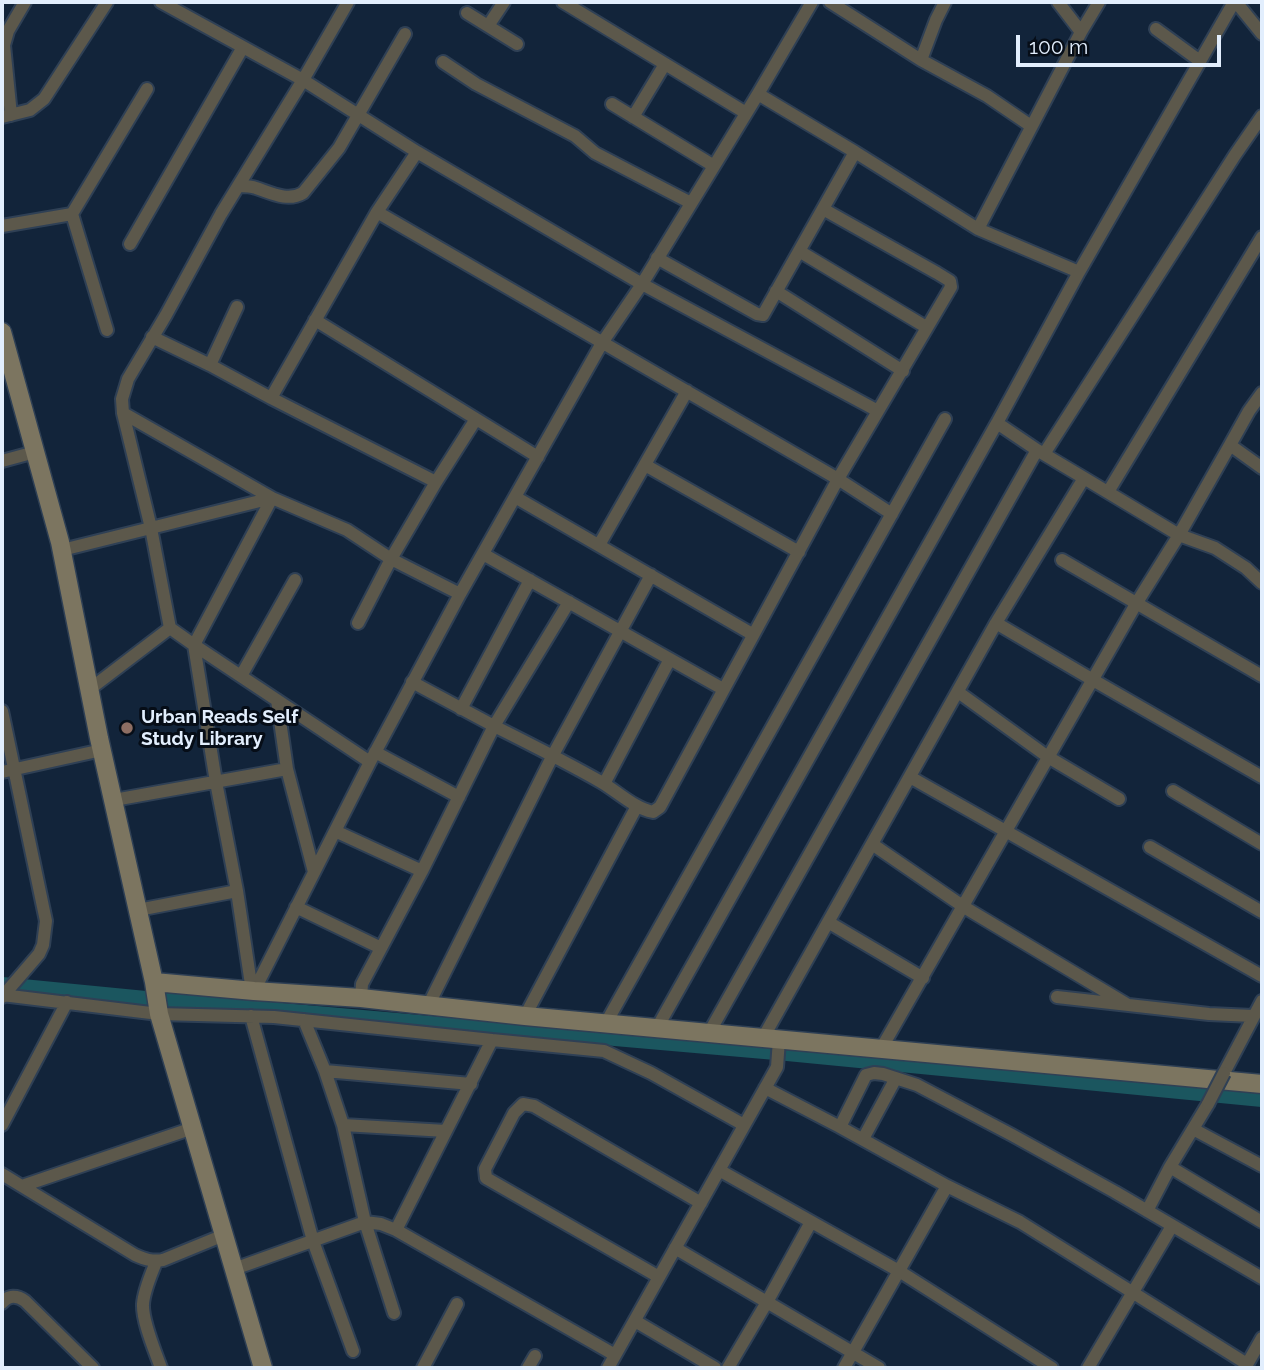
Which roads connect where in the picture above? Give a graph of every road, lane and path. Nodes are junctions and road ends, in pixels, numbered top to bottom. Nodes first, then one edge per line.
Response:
1 (25, 2) edge
2 (107, 2) edge
3 (161, 2) edge
4 (348, 2) edge
5 (504, 2) edge
6 (563, 2) edge
7 (812, 2) edge
8 (830, 2) edge
9 (945, 2) edge
10 (1058, 2) edge
11 (1099, 2) edge
12 (1235, 2) edge
13 (467, 13) dead end
14 (488, 26) junction
15 (1156, 29) dead end
16 (1081, 32) junction
17 (405, 34) dead end
18 (1262, 34) edge
19 (517, 44) dead end
20 (243, 47) junction
21 (921, 60) junction
22 (1200, 61) junction
23 (443, 62) dead end
24 (665, 64) junction
25 (303, 80) junction
26 (147, 89) dead end
27 (758, 94) junction
28 (612, 104) dead end
29 (746, 113) junction
30 (358, 115) junction
31 (6, 116) edge
32 (1262, 116) edge
33 (633, 117) junction
34 (1031, 126) junction
35 (417, 152) junction
36 (855, 152) junction
37 (714, 166) junction
38 (238, 186) junction
39 (691, 203) junction
40 (823, 209) junction
41 (377, 212) junction
42 (72, 214) junction
43 (2, 226) edge
44 (978, 229) junction
45 (1262, 237) edge
46 (130, 244) dead end
47 (799, 251) junction
48 (657, 258) junction
49 (1079, 272) junction
50 (642, 284) junction
51 (776, 291) junction
52 (237, 307) dead end
53 (315, 320) junction
54 (926, 327) junction
55 (107, 330) dead end
56 (2, 332) edge
57 (152, 337) junction
58 (602, 343) junction
59 (210, 365) junction
60 (903, 371) junction
61 (687, 391) junction
62 (1262, 393) edge
63 (271, 398) junction
64 (878, 411) junction
65 (123, 414) junction
66 (476, 419) junction
67 (945, 419) dead end
68 (997, 423) junction
69 (1230, 445) junction
70 (35, 452) junction
71 (1040, 452) junction
72 (538, 457) junction
73 (2, 461) edge
74 (645, 465) junction
75 (1262, 468) edge
76 (1084, 478) junction
77 (838, 479) junction
78 (436, 482) junction
79 (1108, 492) junction
80 (515, 497) junction
81 (272, 498) junction
82 (892, 514) junction
83 (151, 528) junction
84 (1179, 535) junction
85 (599, 545) junction
86 (62, 550) junction
87 (799, 552) junction
88 (483, 554) junction
89 (391, 559) junction
90 (1062, 560) dead end
91 (651, 575) junction
92 (295, 580) dead end
93 (530, 580) junction
94 (1262, 582) edge
95 (460, 594) junction
96 (569, 602) junction
97 (1136, 604) junction
98 (358, 623) dead end
99 (996, 623) junction
100 (170, 628) junction
101 (621, 631) junction
102 (752, 634) junction
103 (194, 645) junction
104 (670, 659) junction
105 (241, 676) junction
106 (1262, 676) edge
107 (1093, 681) junction
108 (412, 682) junction
109 (89, 689) junction
110 (723, 689) junction
111 (958, 692) junction
112 (276, 700) junction
113 (461, 709) junction
114 (2, 710) edge
115 (494, 726) junction
116 (102, 750) junction
117 (553, 755) junction
118 (373, 757) junction
119 (1048, 757) junction
120 (287, 769) junction
121 (8, 771) edge
122 (910, 777) junction
123 (1262, 777) edge
124 (216, 782) junction
125 (604, 784) junction
126 (1172, 791) dead end
127 (459, 797) junction
128 (1119, 799) dead end
129 (114, 800) junction
130 (637, 806) junction
131 (335, 831) junction
132 (1007, 832) junction
133 (872, 844) junction
134 (1262, 844) edge
135 (1150, 847) dead end
136 (422, 871) junction
137 (314, 873) junction
138 (237, 891) junction
139 (296, 907) junction
140 (964, 907) junction
141 (138, 910) junction
142 (1262, 912) edge
143 (828, 922) junction
144 (381, 948) junction
145 (1262, 976) edge
146 (922, 978) junction
147 (154, 983) junction
148 (253, 991) junction
149 (2, 996) edge
150 (1057, 997) dead end
151 (361, 998) junction
152 (1262, 1001) edge
153 (67, 1003) junction
154 (1128, 1005) junction
155 (428, 1006) junction
156 (158, 1011) junction
157 (251, 1016) junction
158 (525, 1016) junction
159 (1253, 1016) junction
160 (304, 1020) junction
161 (606, 1023) junction
162 (657, 1028) junction
163 (709, 1032) junction
164 (492, 1040) junction
165 (774, 1042) junction
166 (881, 1049) junction
167 (326, 1071) junction
168 (896, 1078) junction
169 (471, 1084) junction
170 (1262, 1084) edge
171 (765, 1088) junction
172 (2, 1125) edge
173 (343, 1125) junction
174 (744, 1125) junction
175 (840, 1127) junction
176 (193, 1128) junction
177 (1193, 1129) junction
178 (446, 1131) junction
179 (863, 1139) junction
180 (1262, 1166) edge
181 (1170, 1167) junction
182 (719, 1170) junction
183 (2, 1174) edge
184 (22, 1186) junction
185 (947, 1186) junction
186 (701, 1203) junction
187 (1147, 1211) junction
188 (365, 1222) junction
189 (811, 1222) junction
190 (1262, 1222) edge
191 (1172, 1226) junction
192 (396, 1230) junction
193 (224, 1235) junction
194 (313, 1241) junction
195 (675, 1248) junction
196 (156, 1262) junction
197 (234, 1269) junction
198 (899, 1271) junction
199 (659, 1277) junction
200 (1262, 1278) edge
201 (1133, 1292) junction
202 (767, 1302) junction
203 (2, 1303) edge
204 (457, 1304) dead end
205 (394, 1313) dead end
206 (635, 1321) junction
207 (1262, 1338) edge
208 (354, 1351) dead end
209 (853, 1353) junction
210 (535, 1356) dead end
211 (615, 1356) junction
212 (1246, 1366) edge
213 (93, 1368) edge
214 (161, 1368) edge
215 (263, 1368) edge
216 (423, 1368) edge
217 (528, 1368) edge
218 (608, 1368) edge
219 (715, 1368) edge
220 (728, 1368) edge
221 (844, 1368) edge
222 (879, 1368) edge
223 (1052, 1368) edge
224 (1088, 1368) edge

1 - 31 street
2 - 31 street
3 - 20 street
4 - 25 street
5 - 14 street
6 - 24 street
7 - 27 street
8 - 21 street
9 - 21 street
10 - 16 street
11 - 16 street
12 - 18 street
12 - 22 street
13 - 14 street
14 - 19 street
15 - 22 street
16 - 34 street
17 - 30 street
20 - 25 street
20 - 46 street
21 - 34 street
22 - 49 street
23 - 39 street
24 - 29 street
24 - 33 street
25 - 30 street
25 - 38 street
26 - 42 street
27 - 29 street
27 - 36 street
28 - 33 street
29 - 37 street
30 - 35 street
30 - 38 street
32 - 71 street
33 - 37 street
34 - 44 street
35 - 41 street
35 - 50 street
36 - 40 street
36 - 44 street
37 - 39 street
38 - 57 street
39 - 48 street
40 - 47 street
40 - 54 street
41 - 53 street
41 - 58 street
42 - 43 street
42 - 55 street
44 - 49 street
45 - 79 street
47 - 51 street
47 - 54 street
48 - 50 street
48 - 51 street
49 - 68 street
50 - 58 street
50 - 64 street
51 - 60 street
52 - 59 street
53 - 63 street
53 - 66 street
54 - 60 street
56 - 70 street
57 - 59 street
57 - 65 street
58 - 61 street
58 - 72 street
59 - 63 street
60 - 64 street
61 - 74 street
61 - 77 street
62 - 69 street
63 - 78 street
64 - 77 street
65 - 81 street
65 - 83 street
66 - 72 street
66 - 78 street
67 - 82 street
68 - 71 street
68 - 162 street
69 - 75 street
69 - 84 street
70 - 73 street
70 - 86 street
71 - 76 street
71 - 163 street
72 - 80 street
74 - 85 street
74 - 87 street
76 - 79 street
76 - 99 street
77 - 82 street
77 - 87 street
78 - 89 street
79 - 84 street
80 - 85 street
80 - 88 street
81 - 83 street
81 - 89 street
81 - 103 street
82 - 161 street
83 - 86 street
83 - 100 street
84 - 94 street
84 - 97 street
85 - 91 street
86 - 109 street
87 - 102 street
88 - 93 street
88 - 95 street
89 - 95 street
89 - 98 street
90 - 97 street
91 - 101 street
91 - 102 street
92 - 105 street
93 - 96 street
93 - 113 street
95 - 108 street
96 - 101 street
96 - 115 street
97 - 106 street
97 - 107 street
99 - 107 street
99 - 111 street
100 - 103 street
100 - 109 street
101 - 104 street
101 - 117 street
102 - 110 street
103 - 105 street
103 - 124 street
104 - 110 street
104 - 125 street
105 - 112 street
107 - 119 street
107 - 123 street
108 - 113 street
108 - 118 street
109 - 116 street
110 - 130 street
111 - 119 street
111 - 122 street
112 - 118 street
112 - 120 street
113 - 115 street
114 - 121 street
115 - 117 street
115 - 127 street
116 - 121 street
116 - 129 street
117 - 125 street
117 - 155 street
118 - 127 street
118 - 131 street
119 - 128 street
119 - 132 street
120 - 124 street
120 - 137 street
121 - 149 street
122 - 132 street
122 - 133 street
124 - 129 street
124 - 138 street
125 - 130 street
126 - 134 street
127 - 136 street
129 - 141 street
130 - 158 street
131 - 136 street
131 - 137 street
132 - 140 street
132 - 145 street
133 - 140 street
133 - 143 street
135 - 142 street
136 - 144 street
137 - 139 street
138 - 141 street
138 - 148 street
139 - 144 street
139 - 148 street
140 - 146 street
140 - 154 street
141 - 147 street
143 - 146 street
143 - 165 street
144 - 151 street
146 - 166 street
147 - 148 street
147 - 156 street
148 - 151 street
149 - 153 street
150 - 154 street
151 - 155 street
152 - 159 street
153 - 156 street
153 - 172 street
154 - 159 street
155 - 158 street
156 - 157 street
156 - 176 street
157 - 160 street
157 - 194 street
158 - 161 street
159 - 177 street, bridge
160 - 164 street
160 - 167 street
161 - 162 street
162 - 163 street
163 - 165 street
164 - 169 street
164 - 174 street
165 - 166 street
165 - 171 street
166 - 170 street
167 - 169 street
167 - 173 street
168 - 175 street
168 - 179 street
168 - 187 street
169 - 178 street
171 - 174 street
171 - 175 street
173 - 178 street
173 - 188 street
174 - 182 street
175 - 179 street
176 - 184 street
176 - 193 street
177 - 180 street
177 - 181 street
178 - 192 street
179 - 185 street
181 - 187 street
181 - 190 street
182 - 186 street
182 - 189 street
183 - 184 street
184 - 196 street
185 - 198 street
185 - 201 street
186 - 195 street
186 - 199 street
187 - 191 street
188 - 192 street
188 - 194 street
188 - 205 street
189 - 198 street
189 - 202 street
191 - 200 street
191 - 201 street
192 - 211 street
193 - 196 street
193 - 197 street
194 - 197 street
194 - 208 street
195 - 199 street
195 - 202 street
196 - 214 street
197 - 215 street
198 - 209 street
198 - 223 street
199 - 206 street
201 - 212 street
201 - 224 street
202 - 209 street
202 - 220 street
203 - 213 street
204 - 216 street
206 - 211 street
206 - 219 street
207 - 212 street
209 - 221 street
209 - 222 street
210 - 217 street
211 - 218 street

